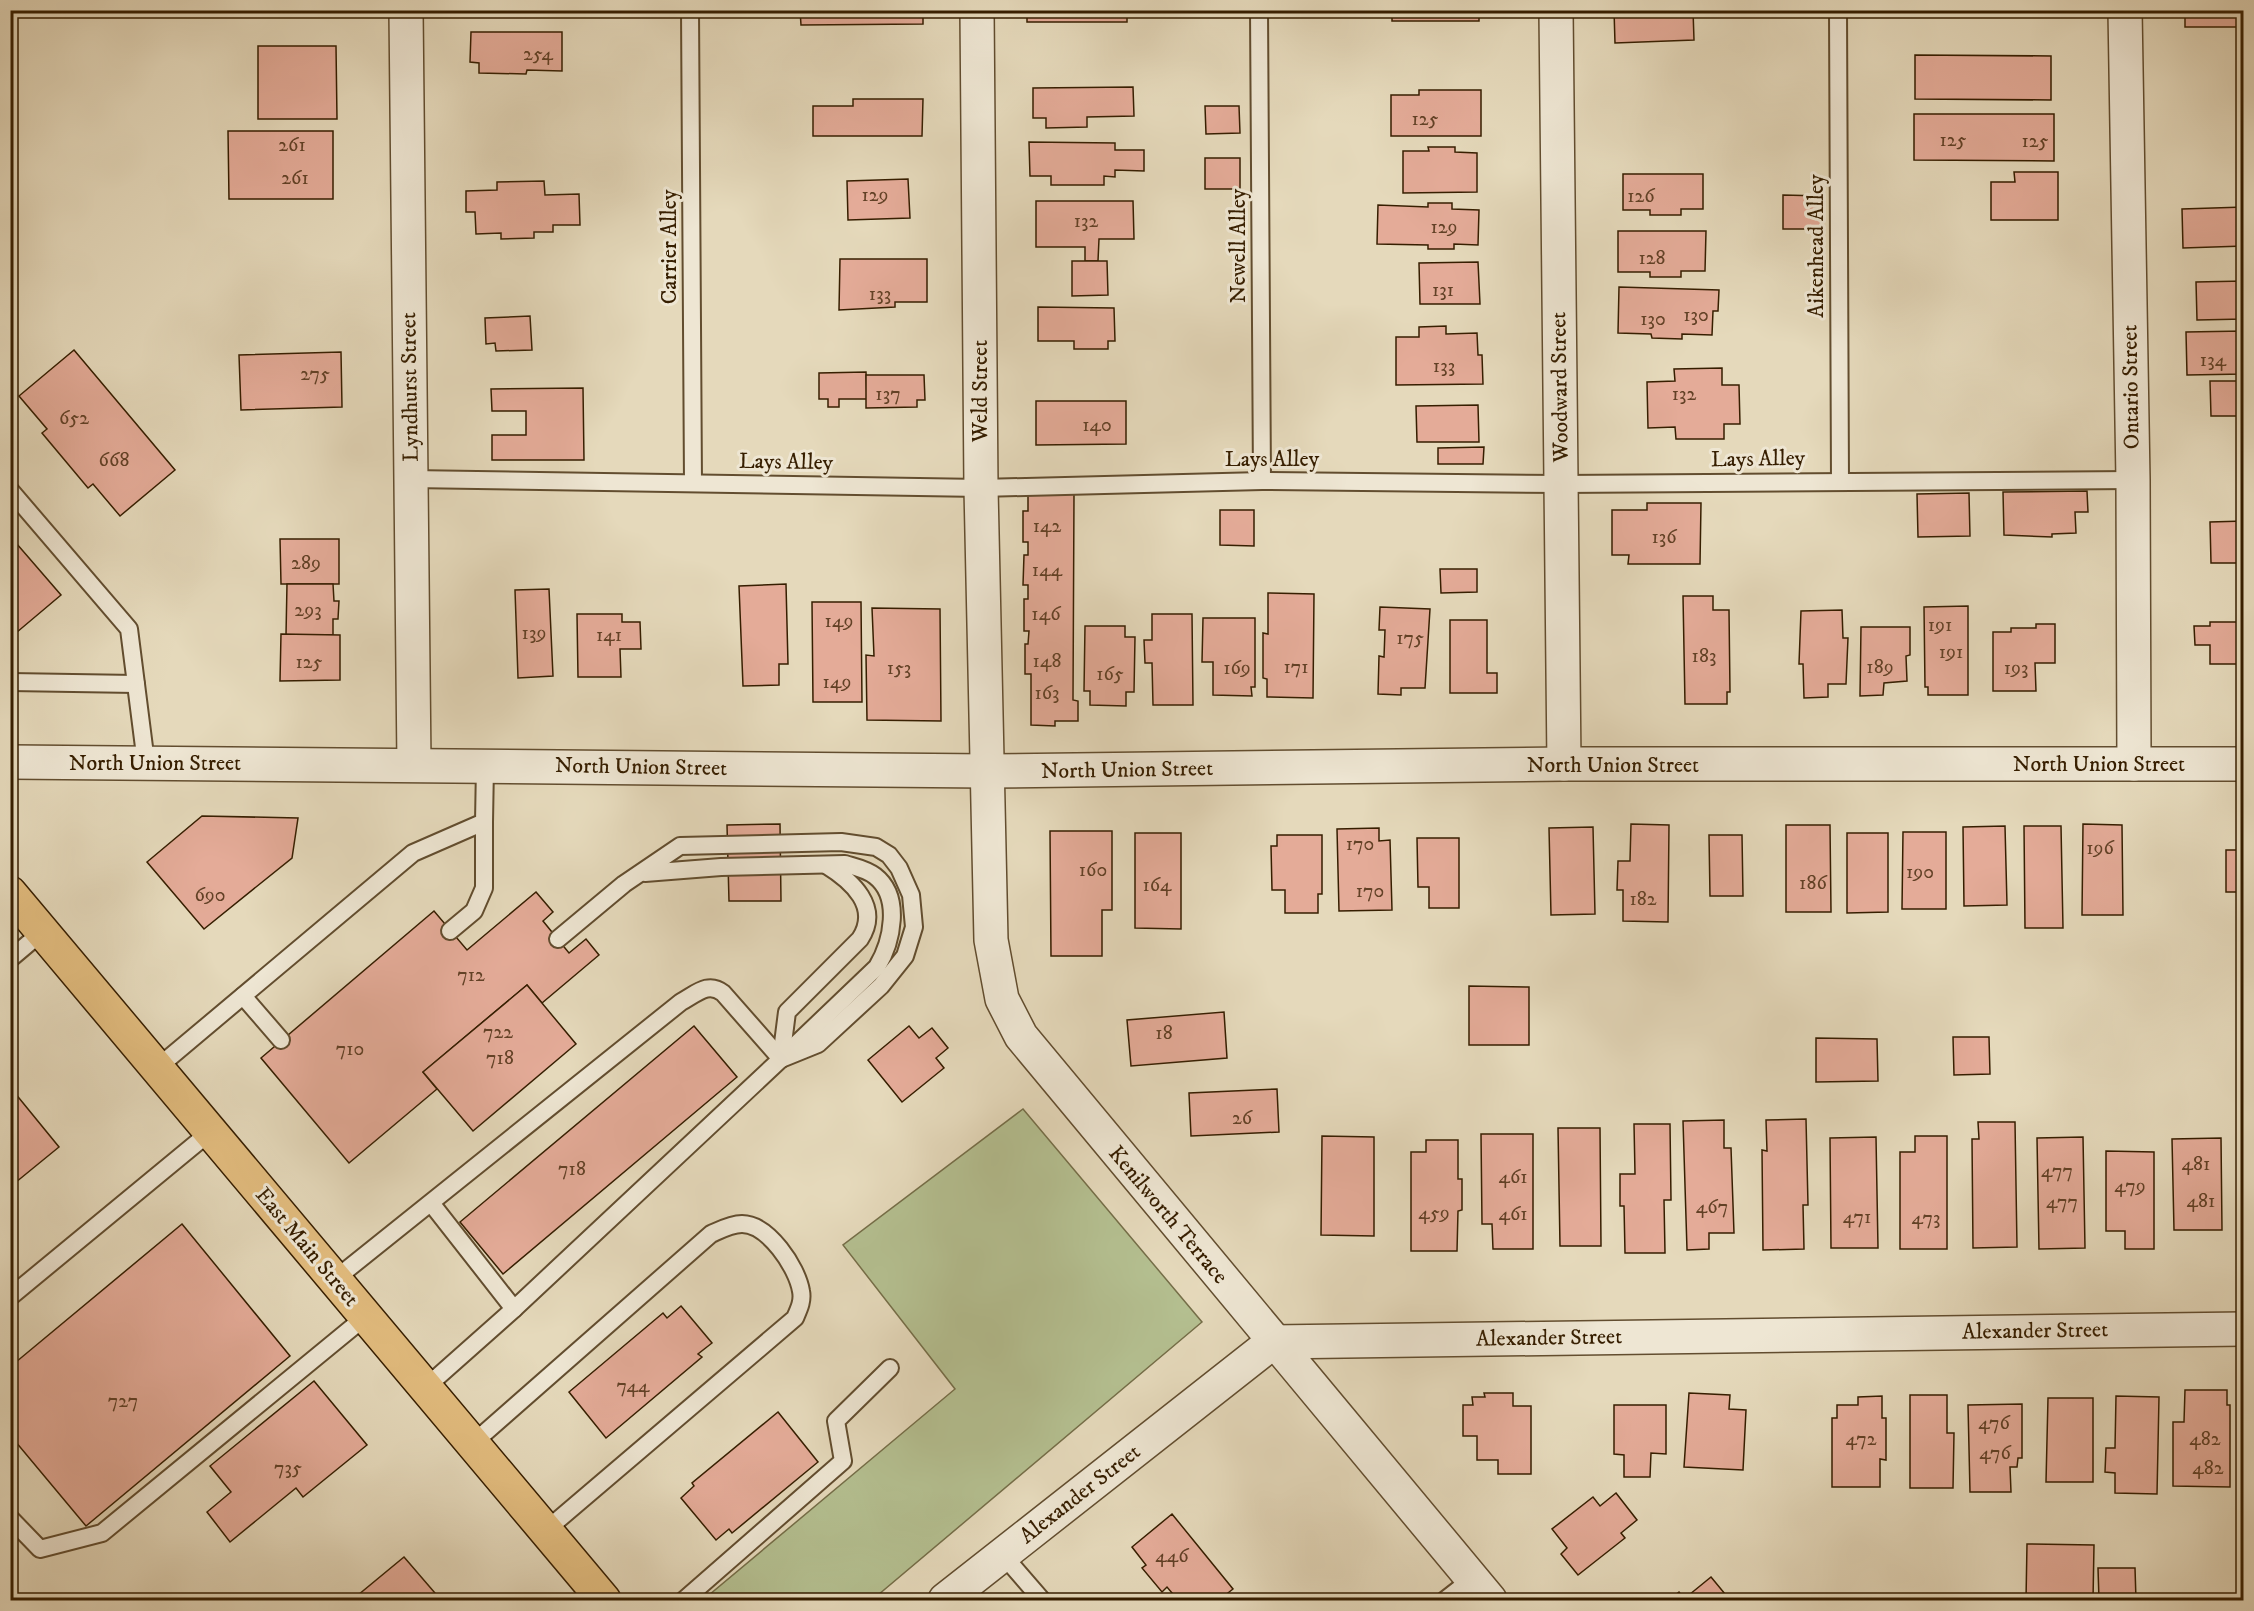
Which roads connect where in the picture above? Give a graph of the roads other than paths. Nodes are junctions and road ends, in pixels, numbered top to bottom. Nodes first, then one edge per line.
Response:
1 (406, 10) edge
2 (690, 10) edge
3 (977, 10) edge
4 (1259, 10) edge
5 (1556, 10) edge
6 (1838, 10) edge
7 (2125, 10) edge
8 (411, 479) junction
9 (2133, 480) junction
10 (1262, 481) junction
11 (1840, 481) junction
12 (693, 483) junction
13 (1561, 484) junction
14 (981, 488) junction
15 (10, 490) edge
16 (10, 682) edge
17 (136, 684) junction
18 (10, 762) edge
19 (146, 763) junction
20 (414, 764) junction
21 (1564, 764) junction
22 (2134, 764) junction
23 (2244, 764) edge
24 (485, 765) junction
25 (988, 771) junction
26 (484, 822) junction
27 (826, 865) junction
28 (644, 873) junction
29 (10, 893) edge
30 (450, 931) dead end
31 (42, 932) junction
32 (558, 939) dead end
33 (10, 959) edge
34 (243, 996) junction
35 (281, 1040) dead end
36 (781, 1059) junction
37 (157, 1068) junction
38 (210, 1132) junction
39 (431, 1203) junction
40 (334, 1280) junction
41 (10, 1297) edge
42 (514, 1310) junction
43 (365, 1317) junction
44 (2244, 1329) edge
45 (1273, 1342) junction
46 (890, 1368) dead end
47 (424, 1388) junction
48 (472, 1444) junction
49 (10, 1518) edge
50 (545, 1531) junction
51 (1003, 1555) junction
52 (1481, 1590) edge
53 (604, 1600) edge
54 (684, 1600) edge
55 (945, 1600) edge
56 (1042, 1600) edge
57 (1445, 1600) edge

1 - 8 street, Lyndhurst Street
2 - 12 lane, Carrier Alley
3 - 14 street, Weld Street
4 - 10 lane, Newell Alley
5 - 13 street, Woodward Street
6 - 11 lane, Aikenhead Alley
7 - 9 street, Ontario Street
8 - 12 lane, Lays Alley
8 - 20 street, Lyndhurst Street
9 - 11 lane, Lays Alley
9 - 22 street, Ontario Street
10 - 13 lane, Lays Alley
10 - 14 lane, Lays Alley
11 - 13 lane, Lays Alley
12 - 14 lane, Lays Alley
13 - 21 street, Woodward Street
14 - 25 street, Weld Street
15 - 17 lane
16 - 17 lane
17 - 19 lane
18 - 19 street, North Union Street
19 - 20 street, North Union Street
20 - 24 street, North Union Street
21 - 22 street, North Union Street
21 - 25 street, North Union Street
22 - 23 street, North Union Street
24 - 25 street, North Union Street
24 - 26 lane
25 - 45 street, Kenilworth Terrace
26 - 30 lane
26 - 34 lane
27 - 28 lane
27 - 36 lane
27 - 36 lane
28 - 32 lane
28 - 36 lane
29 - 31 main road, East Main Street
31 - 33 lane
31 - 37 main road, East Main Street
34 - 35 lane
34 - 37 lane
36 - 39 lane
36 - 42 lane
37 - 38 main road, East Main Street
38 - 40 main road, East Main Street
38 - 41 lane
39 - 40 lane
39 - 42 lane
40 - 43 main road, East Main Street
42 - 47 lane
43 - 47 main road, East Main Street
43 - 49 lane
44 - 45 street, Alexander Street
45 - 51 street, Alexander Street
45 - 52 street, Kenilworth Terrace
46 - 54 lane
47 - 48 main road, East Main Street
48 - 50 main road, East Main Street
48 - 50 lane
50 - 53 main road, East Main Street
51 - 55 street, Alexander Street
51 - 56 lane
52 - 57 lane

